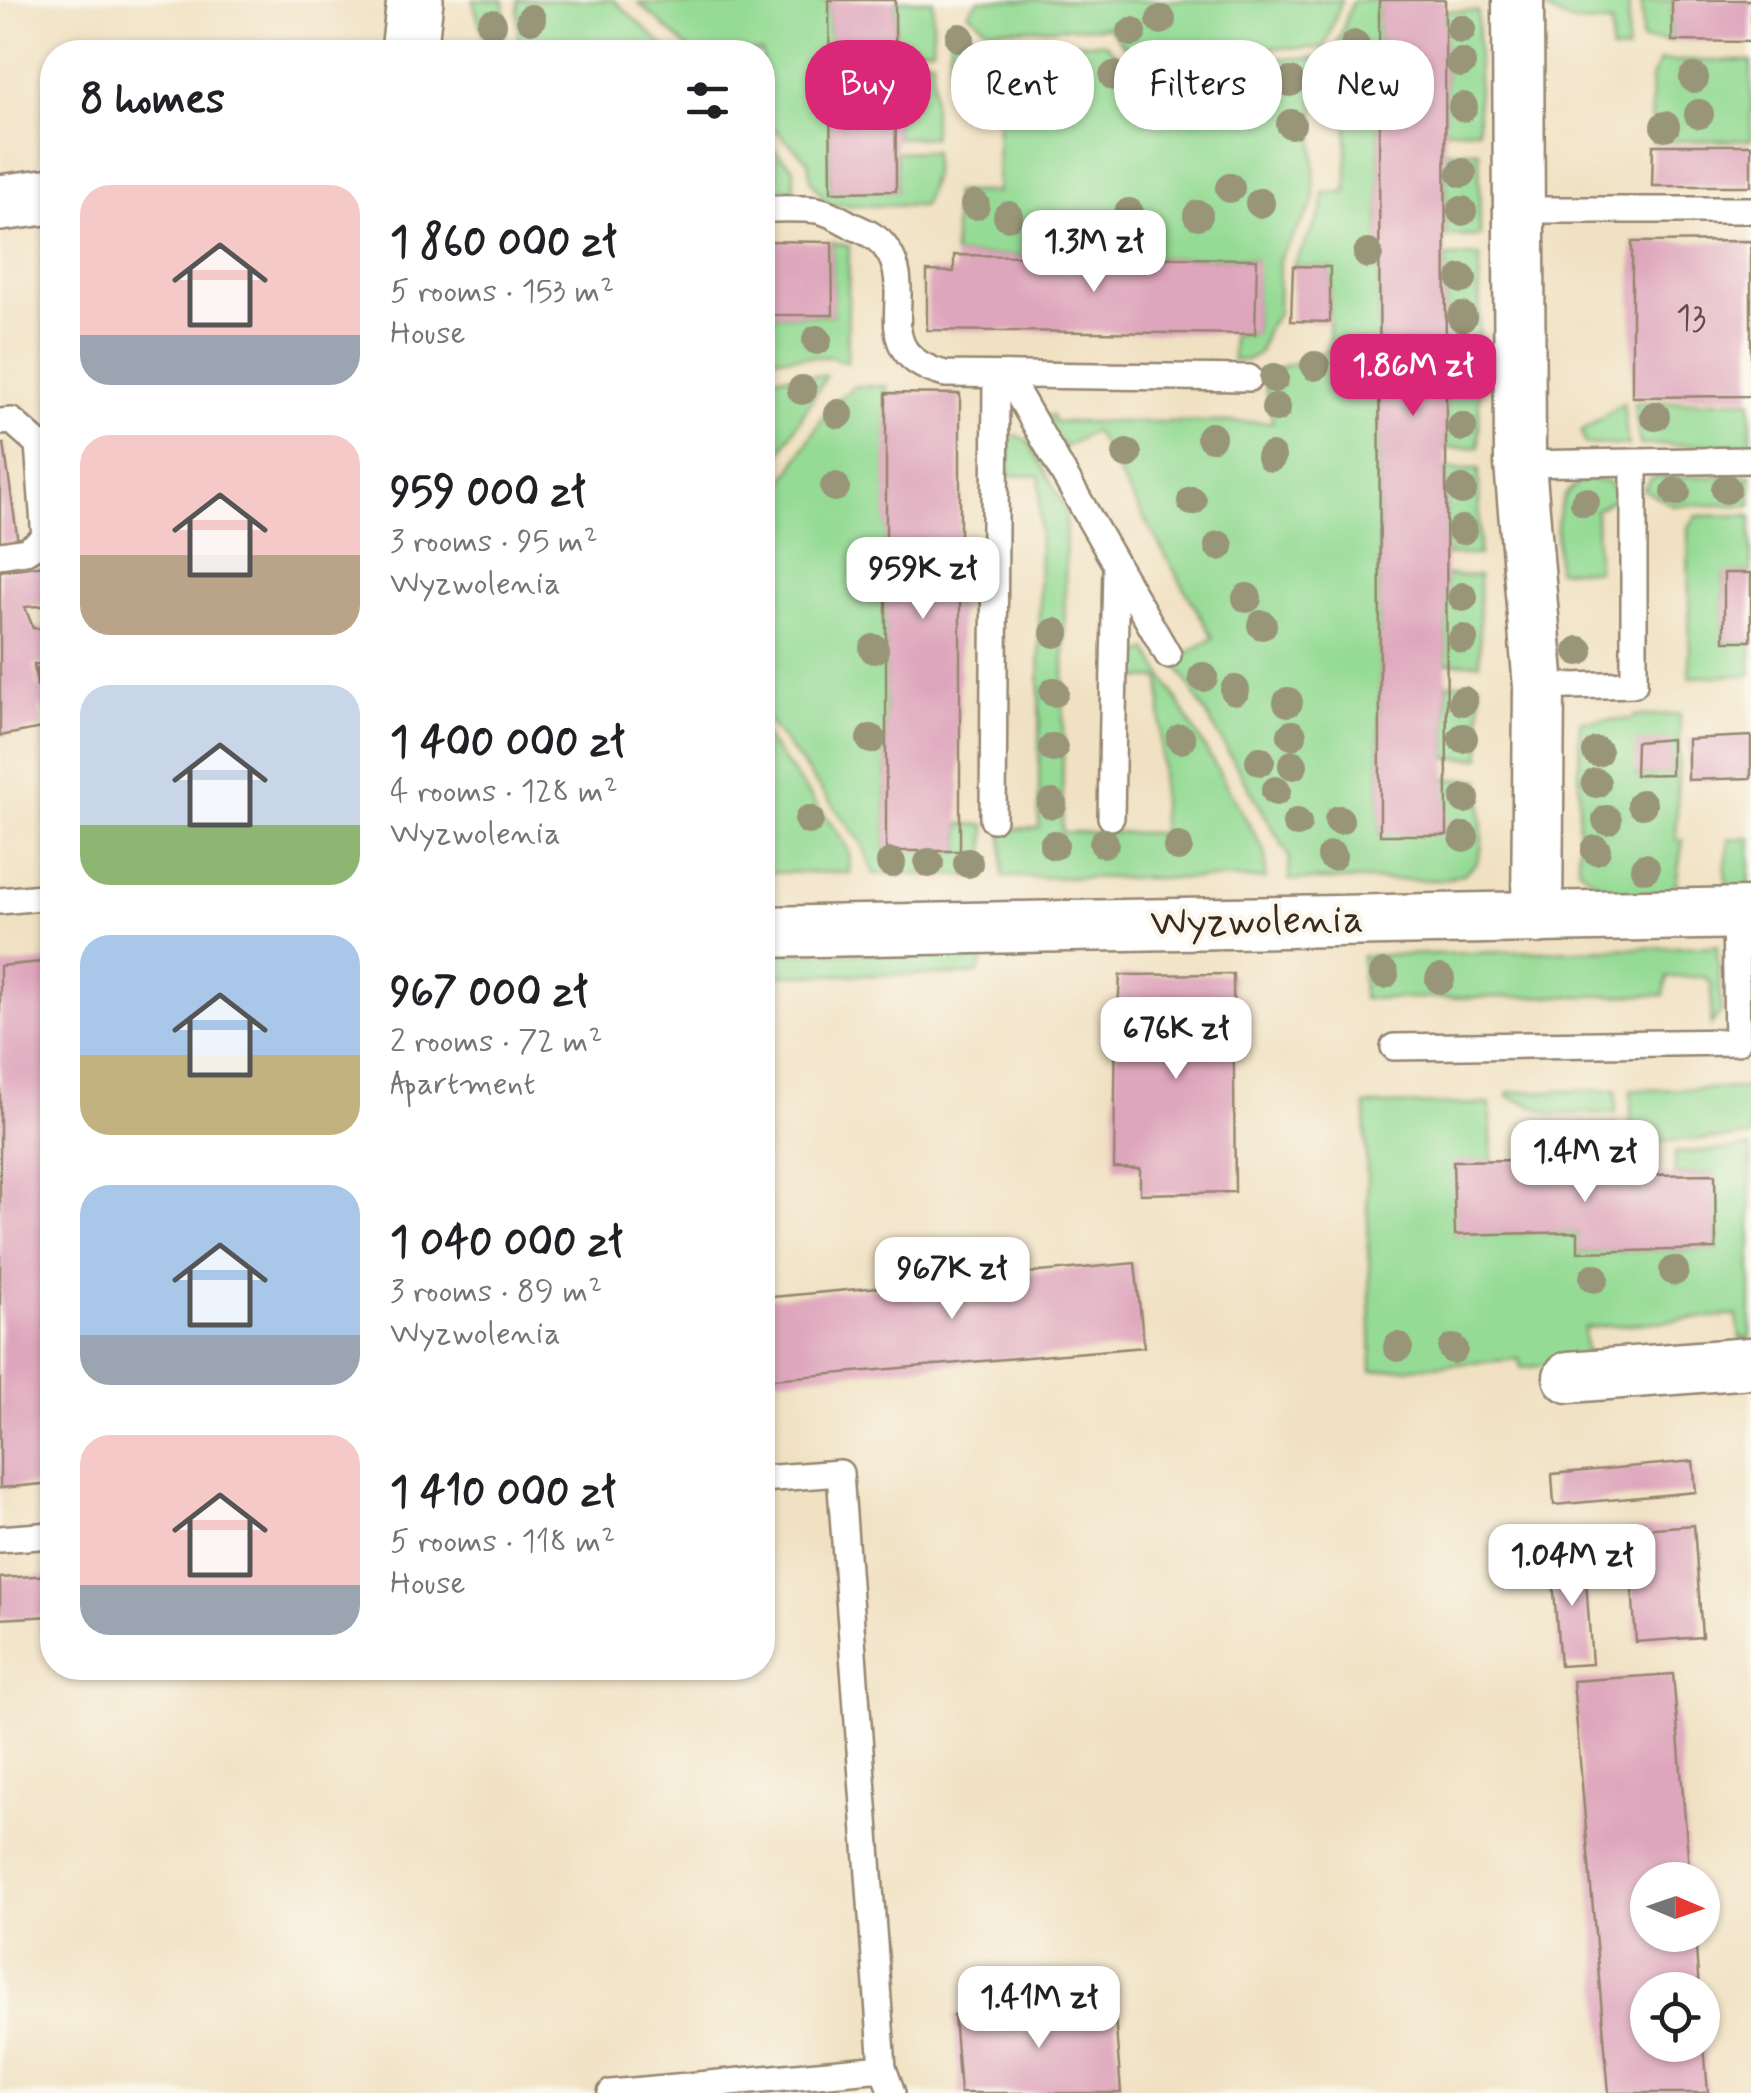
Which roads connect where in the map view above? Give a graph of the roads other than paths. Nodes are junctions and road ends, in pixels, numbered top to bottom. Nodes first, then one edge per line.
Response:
1 (416, 0) edge
2 (1518, 0) edge
3 (411, 40) edge
4 (40, 198) edge
5 (0, 203) edge
6 (775, 209) edge
7 (1519, 210) junction
8 (1751, 210) edge
9 (1001, 375) junction
10 (1249, 378) dead end
11 (0, 422) edge
12 (1751, 460) edge
13 (1520, 464) junction
14 (1634, 464) junction
15 (40, 468) edge
16 (40, 543) edge
17 (0, 555) edge
18 (1116, 566) junction
19 (1168, 655) dead end
20 (1538, 687) junction
21 (1111, 816) dead end
22 (993, 819) dead end
23 (40, 897) edge
24 (0, 901) edge
25 (1743, 913) edge
26 (1538, 918) junction
27 (775, 932) edge
28 (1394, 1047) dead end
29 (1751, 1364) edge
30 (1568, 1377) dead end
31 (775, 1478) edge
32 (40, 1536) edge
33 (0, 1539) edge
34 (883, 2068) junction
35 (611, 2093) edge
36 (892, 2093) edge

1 - 3 street
2 - 7 street
4 - 5 street
6 - 9 lane
7 - 8 lane
7 - 13 street
9 - 10 lane
9 - 18 lane
9 - 22 lane
11 - 15 lane
12 - 14 lane
13 - 14 lane
13 - 20 street
14 - 20 lane
16 - 17 lane
18 - 19 lane
18 - 21 lane
20 - 26 street
23 - 24 lane
25 - 26 street, Wyzwolenia
25 - 28 lane
26 - 27 street, Wyzwolenia
29 - 30 street
31 - 34 lane
32 - 33 lane
34 - 35 lane
34 - 36 lane

